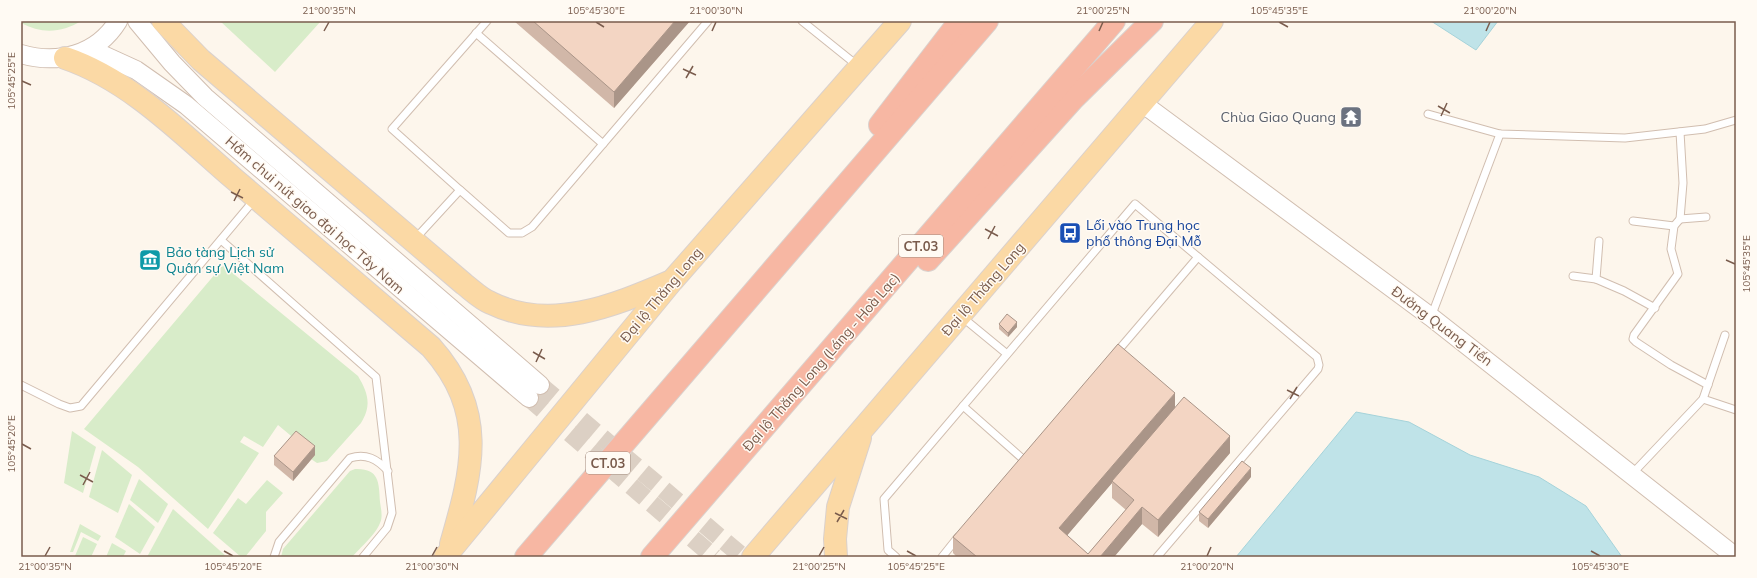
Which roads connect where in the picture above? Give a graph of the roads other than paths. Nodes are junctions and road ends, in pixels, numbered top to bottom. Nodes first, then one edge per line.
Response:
1 (118, 21) edge
2 (137, 21) edge
3 (163, 21) edge
4 (487, 21) edge
5 (708, 21) edge
6 (802, 21) edge
7 (900, 21) edge
8 (960, 21) edge
9 (987, 21) edge
10 (1114, 21) edge
11 (1152, 21) edge
12 (1212, 21) edge
13 (476, 33) junction
14 (90, 48) junction
15 (21, 54) edge
16 (65, 58) junction
17 (859, 67) junction
18 (1142, 103) junction
19 (1428, 114) dead end
20 (1736, 120) edge
21 (1680, 132) junction
22 (1500, 134) junction
23 (603, 144) junction
24 (460, 190) junction
25 (256, 198) junction
26 (1706, 217) dead end
27 (1680, 219) junction
28 (1633, 221) dead end
29 (1674, 226) junction
30 (221, 240) junction
31 (1598, 240) dead end
32 (413, 241) junction
33 (1198, 257) junction
34 (1573, 276) dead end
35 (1596, 279) junction
36 (672, 281) junction
37 (1655, 308) junction
38 (960, 315) junction
39 (1431, 317) junction
40 (1725, 335) dead end
41 (1007, 354) junction
42 (1111, 358) edge
43 (689, 368) junction
44 (21, 385) edge
45 (1708, 385) junction
46 (1703, 398) junction
47 (963, 406) junction
48 (1736, 410) edge
49 (863, 428) junction
50 (1029, 454) edge
51 (1024, 460) junction
52 (1019, 466) edge
53 (727, 470) junction
54 (388, 471) junction
55 (1632, 474) junction
56 (962, 533) edge
57 (446, 555) edge
58 (274, 557) edge
59 (363, 557) edge
60 (526, 557) edge
61 (652, 557) edge
62 (753, 557) edge
63 (836, 557) edge
64 (896, 557) edge
65 (942, 557) edge
66 (1156, 557) edge
67 (1736, 557) edge

1 - 14 street
2 - 14 street, Hầm chui nút giao đại học Tây Nam
3 - 32 main road
4 - 13 lane
5 - 23 lane
6 - 17 lane
7 - 17 main road, Đại lộ Thăng Long
8 - 43 highway
9 - 43 highway, CT.03
10 - 53 highway, Đại lộ Thăng Long (Láng - Hoà Lạc) / CT.03
11 - 53 highway
12 - 18 main road, Đại lộ Thăng Long
13 - 23 lane
13 - 24 lane
14 - 16 street
15 - 16 street
16 - 25 main road
17 - 36 main road, Đại lộ Thăng Long
18 - 38 main road, Đại lộ Thăng Long
18 - 39 street, Đường Quang Tiến
19 - 22 lane
20 - 21 lane
21 - 22 lane
21 - 27 lane
22 - 39 lane
23 - 24 lane
24 - 32 lane
25 - 30 lane
25 - 57 main road
26 - 27 lane
27 - 29 lane
28 - 29 lane
29 - 37 lane
30 - 44 lane
30 - 54 lane
31 - 35 lane
32 - 36 main road
33 - 41 lane
33 - 42 lane
33 - 66 lane
34 - 35 lane
35 - 37 lane
36 - 57 main road, Đại lộ Thăng Long
37 - 45 lane
38 - 41 lane
38 - 49 main road, Đại lộ Thăng Long
39 - 55 street, Đường Quang Tiến
40 - 45 lane
41 - 47 lane
43 - 60 highway, CT.03
45 - 46 lane
46 - 48 lane
46 - 55 lane
47 - 51 lane
47 - 64 lane
49 - 62 main road, Đại lộ Thăng Long
49 - 63 main road
50 - 51 lane
51 - 52 lane
53 - 61 highway, Đại lộ Thăng Long (Láng - Hoà Lạc) / CT.03
54 - 58 lane
54 - 59 lane
55 - 67 street, Đường Quang Tiến
56 - 65 lane

